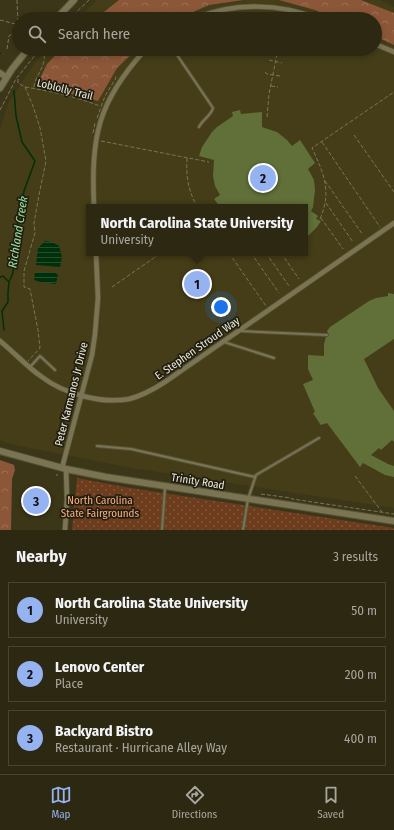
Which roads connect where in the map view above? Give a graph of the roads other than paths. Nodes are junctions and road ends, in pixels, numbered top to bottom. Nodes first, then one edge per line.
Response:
1 (74, 0) edge
2 (63, 12) edge
3 (214, 12) edge
4 (298, 12) edge
5 (382, 47) edge
6 (394, 52) edge
7 (22, 56) edge
8 (140, 56) edge
9 (178, 56) edge
10 (0, 73) edge
11 (6, 77) junction
12 (1, 85) edge
13 (199, 127) dead end
14 (94, 204) edge
15 (394, 223) edge
16 (96, 256) edge
17 (238, 331) junction
18 (327, 335) dead end
19 (0, 341) edge
20 (223, 342) junction
21 (274, 358) dead end
22 (28, 365) junction
23 (55, 370) dead end
24 (81, 395) junction
25 (319, 438) dead end
26 (97, 446) dead end
27 (0, 451) edge
28 (64, 468) junction
29 (255, 477) junction
30 (165, 486) junction
31 (248, 499) junction
32 (394, 521) edge
33 (65, 530) edge
34 (162, 530) edge
35 (243, 530) edge

1 - 2 main road
3 - 4 street
5 - 6 street
7 - 11 main road
8 - 14 street
9 - 13 lane
10 - 11 street
11 - 12 main road
15 - 17 street, E. Stephen Stroud Way
16 - 24 street, Peter Karmanos Jr Drive
17 - 18 lane
17 - 20 street, E. Stephen Stroud Way
19 - 22 street, E. Stephen Stroud Way
20 - 21 lane
20 - 24 street, E. Stephen Stroud Way
22 - 23 lane
22 - 24 street, E. Stephen Stroud Way
24 - 28 street, Peter Karmanos Jr Drive
25 - 29 lane
26 - 29 lane
27 - 28 main road, Trinity Road
28 - 30 main road, Trinity Road
28 - 33 street, Peter Karmanos Jr Drive
29 - 31 lane
30 - 31 main road, Trinity Road
30 - 34 lane
31 - 32 main road, Trinity Road
31 - 35 lane

